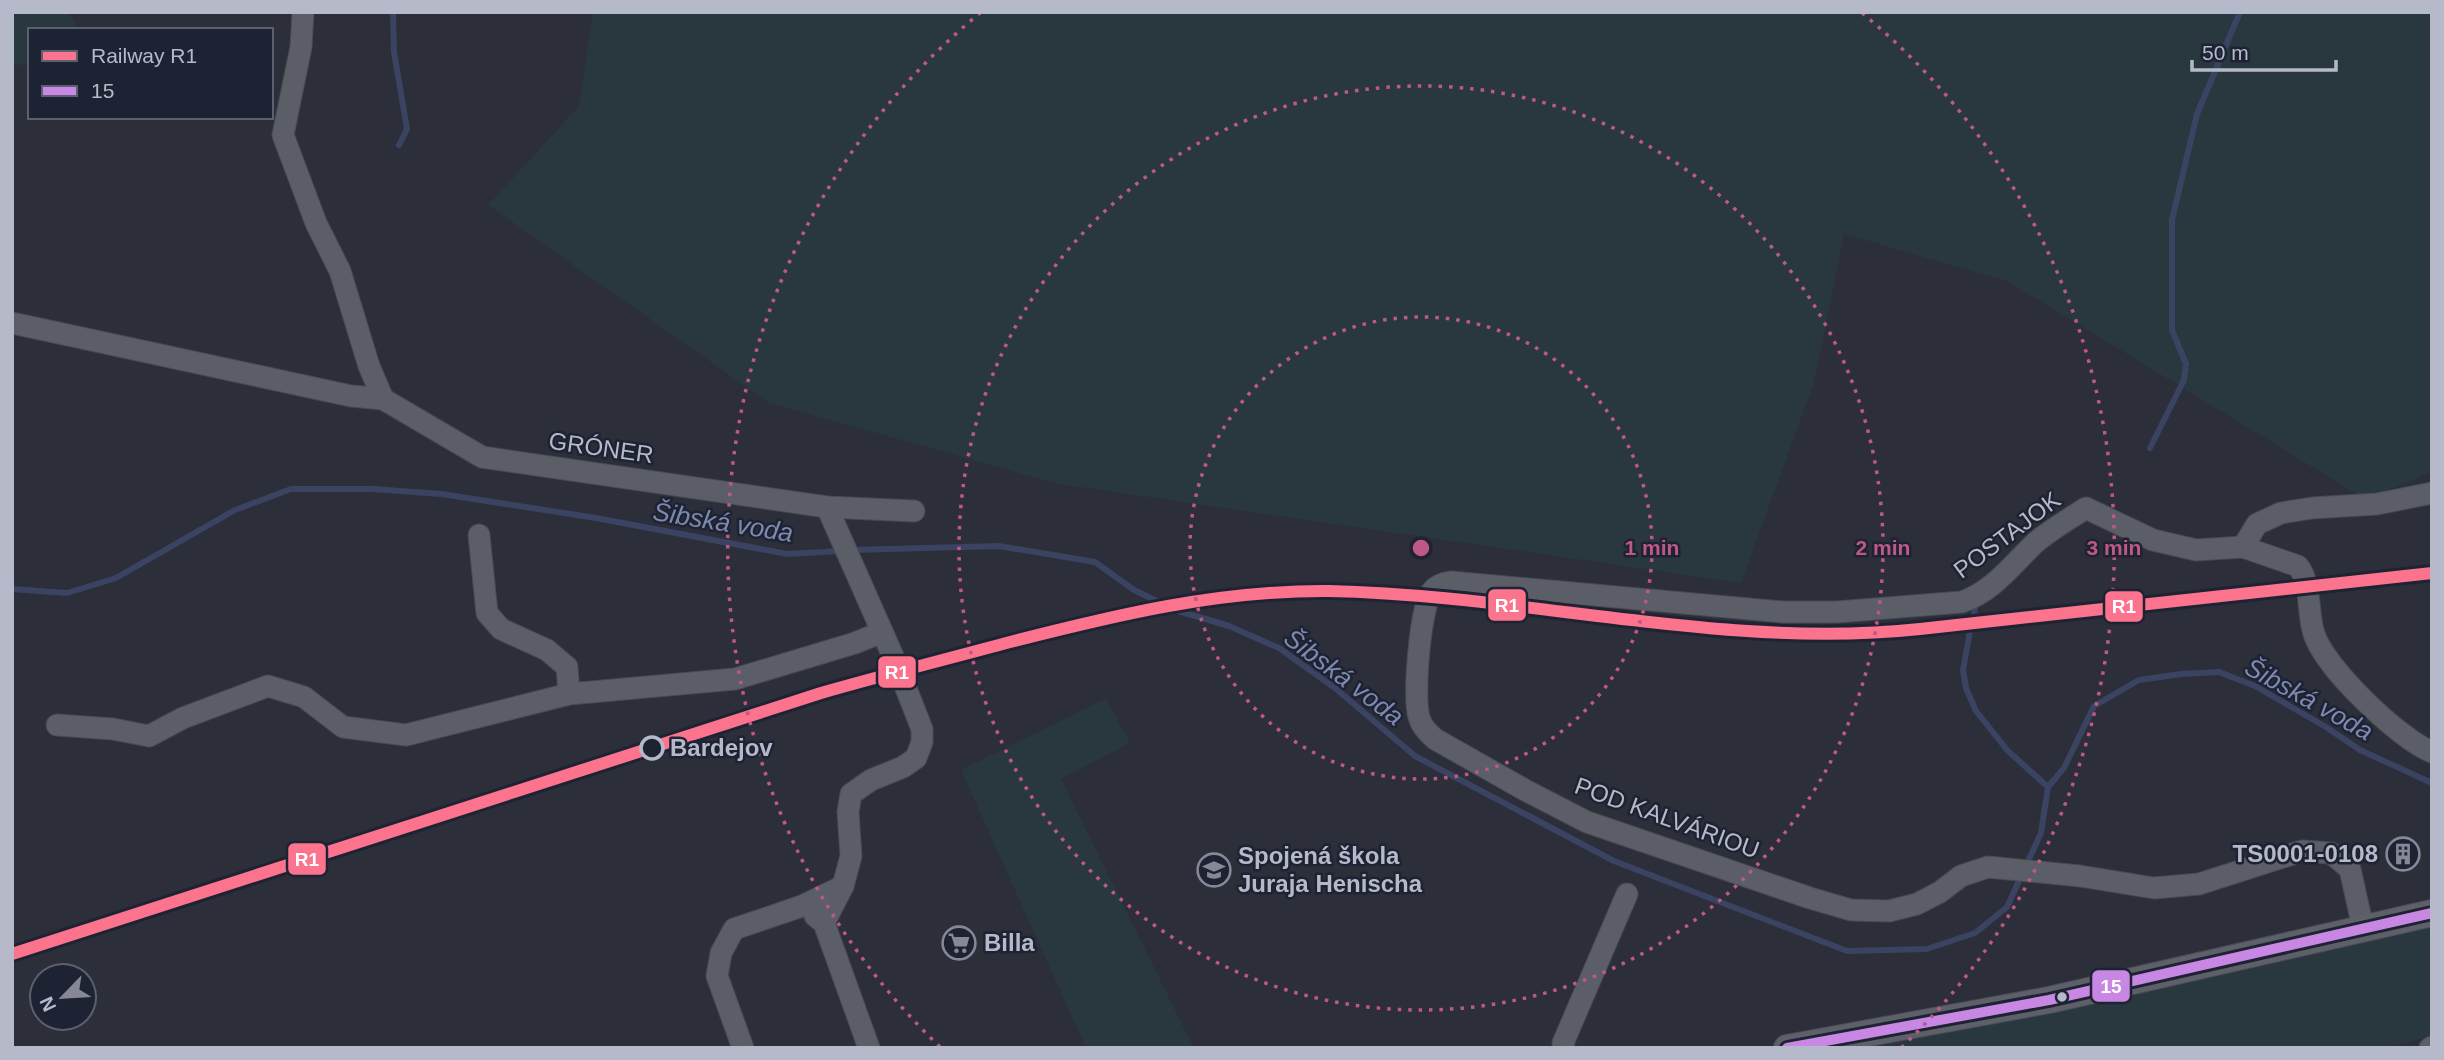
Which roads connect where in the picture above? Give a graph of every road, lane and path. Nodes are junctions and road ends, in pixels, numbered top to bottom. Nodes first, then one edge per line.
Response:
1 (303, 12) edge
2 (12, 323) edge
3 (383, 399) junction
4 (2432, 494) edge
5 (827, 507) junction
6 (914, 511) dead end
7 (478, 535) dead end
8 (2243, 547) junction
9 (1429, 597) joint
10 (882, 632) junction
11 (569, 694) junction
12 (57, 725) dead end
13 (2432, 752) edge
14 (843, 886) junction
15 (1626, 894) dead end
16 (802, 906) junction
17 (2432, 913) edge
18 (824, 922) junction
19 (2363, 928) junction
20 (743, 1048) edge
21 (869, 1048) edge
22 (1564, 1048) edge
23 (1787, 1048) edge

1 - 3 street
2 - 3 street, GRÓNER
3 - 5 street, GRÓNER
4 - 8 street
5 - 6 street, GRÓNER
5 - 10 street
7 - 11 street
8 - 9 street, POSTAJOK
8 - 13 street
9 - 19 street, POD KALVÁRIOU
10 - 11 street
10 - 14 street
11 - 12 street
14 - 16 street
14 - 18 street
15 - 22 street
16 - 18 street
16 - 20 street
17 - 19 main road
18 - 21 street
19 - 23 main road

